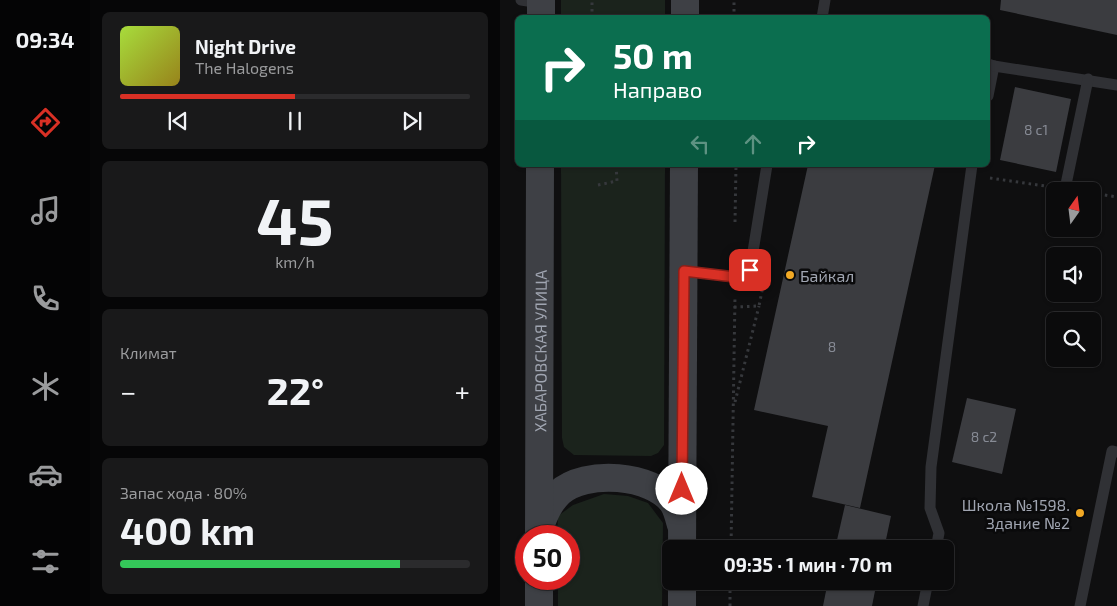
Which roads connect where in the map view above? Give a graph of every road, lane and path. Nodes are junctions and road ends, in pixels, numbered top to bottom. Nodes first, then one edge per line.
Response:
1 (592, 0) edge
2 (734, 0) edge
3 (825, 0) edge
4 (592, 15) edge
5 (734, 15) edge
6 (822, 15) edge
7 (991, 65) edge
8 (1088, 79) junction
9 (1117, 85) edge
10 (540, 167) edge
11 (616, 167) edge
12 (684, 167) edge
13 (736, 167) edge
14 (767, 167) edge
15 (971, 170) edge
16 (1066, 182) edge
17 (598, 185) dead end
18 (1046, 185) edge
19 (1101, 195) edge
20 (1117, 197) edge
21 (735, 230) dead end
22 (684, 271) junction
23 (735, 277) junction
24 (759, 306) dead end
25 (734, 408) junction
26 (1117, 452) edge
27 (539, 525) edge
28 (541, 525) edge
29 (682, 539) edge
30 (731, 540) edge
31 (938, 540) edge
32 (539, 590) edge
33 (682, 590) edge
34 (730, 590) edge
35 (926, 590) edge
36 (539, 606) edge
37 (682, 606) edge
38 (730, 606) edge
39 (923, 606) edge
40 (1080, 606) edge

1 - 4 path
2 - 5 path
3 - 6 lane
7 - 8 lane
8 - 9 lane
8 - 16 lane
10 - 27 main road, ХАБАРОВСКАЯ УЛИЦА
11 - 17 path
12 - 22 main road
13 - 21 path
14 - 23 lane
15 - 18 path
15 - 31 lane
19 - 20 path
22 - 23 lane
22 - 29 main road
23 - 25 path
24 - 25 path
25 - 30 path
26 - 40 lane
28 - 29 main road
32 - 36 main road
33 - 37 main road
34 - 38 path
35 - 39 lane

